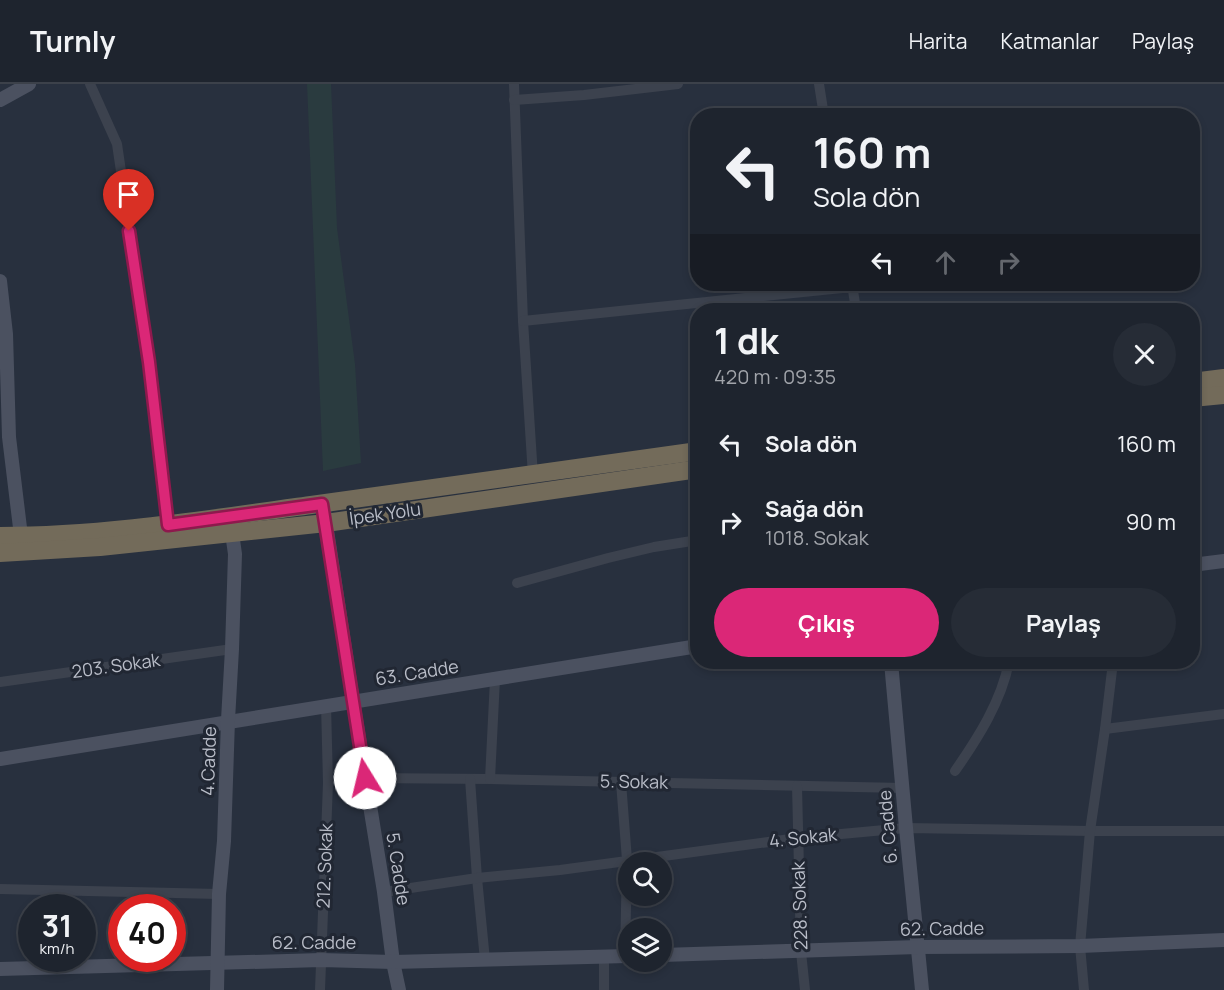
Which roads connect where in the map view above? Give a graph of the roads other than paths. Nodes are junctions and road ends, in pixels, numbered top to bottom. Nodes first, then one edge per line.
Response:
1 (29, 84) edge
2 (90, 84) edge
3 (514, 84) edge
4 (678, 84) edge
5 (819, 84) edge
6 (0, 100) edge
7 (514, 100) junction
8 (823, 108) edge
9 (0, 281) edge
10 (797, 291) edge
11 (523, 321) junction
12 (3, 334) edge
13 (1224, 378) edge
14 (1200, 381) edge
15 (1224, 395) edge
16 (1200, 397) edge
17 (690, 452) edge
18 (690, 470) edge
19 (533, 476) junction
20 (322, 504) junction
21 (326, 523) junction
22 (168, 525) junction
23 (232, 533) junction
24 (0, 536) edge
25 (21, 536) junction
26 (690, 541) edge
27 (0, 553) edge
28 (1224, 561) edge
29 (1200, 564) edge
30 (518, 583) dead end
31 (690, 647) edge
32 (232, 650) junction
33 (892, 669) edge
34 (1007, 669) edge
35 (1112, 669) edge
36 (495, 679) junction
37 (0, 682) edge
38 (353, 701) junction
39 (326, 705) junction
40 (1224, 714) edge
41 (228, 720) junction
42 (1105, 729) junction
43 (0, 759) edge
44 (955, 771) dead end
45 (365, 778) junction
46 (470, 779) junction
47 (490, 779) junction
48 (621, 782) junction
49 (797, 786) junction
50 (903, 788) junction
51 (906, 828) junction
52 (1090, 831) junction
53 (1224, 831) edge
54 (798, 838) junction
55 (626, 852) edge
56 (672, 854) edge
57 (618, 861) edge
58 (477, 878) junction
59 (0, 889) edge
60 (384, 892) junction
61 (219, 894) junction
62 (1224, 940) edge
63 (1080, 946) junction
64 (918, 947) junction
65 (801, 952) junction
66 (618, 956) edge
67 (672, 956) edge
68 (604, 957) junction
69 (321, 960) junction
70 (485, 960) junction
71 (218, 962) junction
72 (393, 962) junction
73 (0, 969) edge
74 (217, 990) edge
75 (320, 990) edge
76 (399, 990) edge
77 (604, 990) edge
78 (805, 990) edge
79 (922, 990) edge
80 (1084, 990) edge

1 - 6 street
2 - 22 street
3 - 7 street
4 - 7 street
5 - 8 street
7 - 11 street
9 - 12 street
10 - 11 street
11 - 19 street
12 - 25 street
13 - 14 highway
15 - 16 highway
17 - 19 highway
18 - 21 highway, İpek Yolu
19 - 20 highway
20 - 21 street, 5. Cadde
20 - 22 highway
21 - 23 highway, İpek Yolu
21 - 38 street, 5. Cadde
22 - 25 highway
23 - 27 highway, İpek Yolu
23 - 32 street, 4.Cadde
24 - 25 highway
26 - 30 street
28 - 29 street
31 - 36 street, 63. Cadde
32 - 37 street, 203. Sokak
32 - 41 street, 4.Cadde
33 - 50 street, 6. Cadde
34 - 44 street
35 - 42 street
36 - 38 street, 63. Cadde
36 - 47 street
38 - 39 street, 63. Cadde
38 - 45 street, 5. Cadde
39 - 41 street, 63. Cadde
39 - 69 street, 212. Sokak
40 - 42 street
41 - 43 street, 63. Cadde
41 - 61 street, 4.Cadde
42 - 52 street
45 - 46 street, 5. Sokak
45 - 60 street, 5. Cadde
46 - 47 street, 5. Sokak
46 - 58 street
47 - 48 street, 5. Sokak
48 - 49 street, 5. Sokak
48 - 55 street
49 - 50 street, 5. Sokak
49 - 54 street, 228. Sokak
50 - 51 street, 6. Cadde
51 - 52 street, 4. Sokak
51 - 54 street, 4. Sokak
51 - 64 street, 6. Cadde
52 - 53 street, 4. Sokak
52 - 63 street
54 - 56 street, 4. Sokak
54 - 65 street, 228. Sokak
57 - 58 street, 4. Sokak
58 - 60 street, 4. Sokak
58 - 70 street
59 - 61 street
60 - 72 street, 5. Cadde
61 - 71 street, 4.Cadde
62 - 63 street, 62. Cadde
63 - 64 street, 62. Cadde
63 - 80 street
64 - 65 street, 62. Cadde
64 - 79 street, 6. Cadde
65 - 67 street, 62. Cadde
65 - 78 street, 228. Sokak
66 - 68 street, 62. Cadde
68 - 70 street, 62. Cadde
68 - 77 street
69 - 71 street, 62. Cadde
69 - 72 street, 62. Cadde
69 - 75 street, 212. Sokak
70 - 72 street, 62. Cadde
71 - 73 street, 62. Cadde
71 - 74 street, 4.Cadde
72 - 76 street, 5. Cadde

